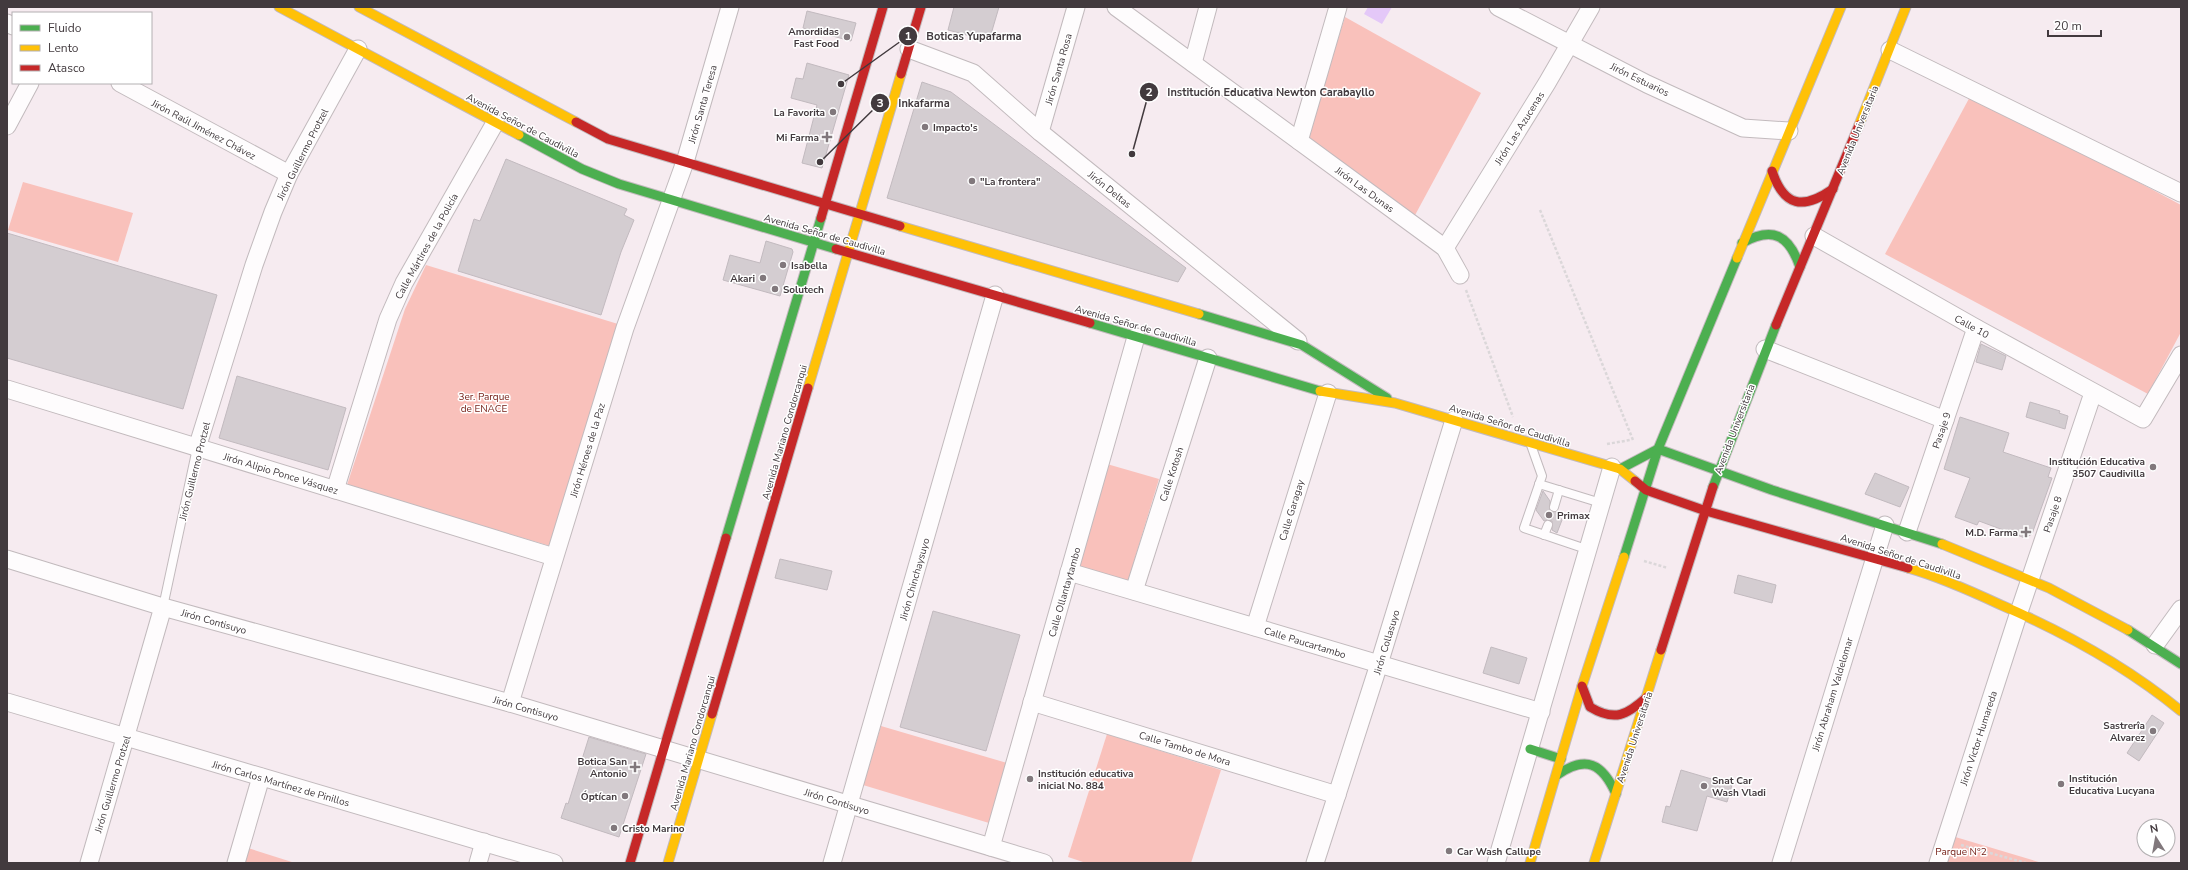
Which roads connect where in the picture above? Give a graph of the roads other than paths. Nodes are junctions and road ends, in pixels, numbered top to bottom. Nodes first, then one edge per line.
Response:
1 (279, 7) edge
2 (359, 7) edge
3 (730, 7) edge
4 (883, 7) edge
5 (921, 7) edge
6 (1076, 7) edge
7 (1116, 7) edge
8 (1208, 7) edge
9 (1338, 7) edge
10 (1498, 7) edge
11 (1591, 7) edge
12 (1841, 7) edge
13 (1906, 7) edge
14 (1570, 44) junction
15 (358, 49) junction
16 (909, 49) junction
17 (1890, 50) junction
18 (1193, 63) junction
19 (29, 84) edge
20 (122, 84) edge
21 (495, 123) junction
22 (7, 126) edge
23 (1789, 130) junction
24 (1040, 132) junction
25 (1299, 141) junction
26 (685, 162) junction
27 (1772, 171) junction
28 (289, 174) junction
29 (1833, 188) junction
30 (2181, 193) edge
31 (670, 200) junction
32 (824, 204) junction
33 (859, 214) junction
34 (1814, 236) junction
35 (813, 242) junction
36 (1742, 243) junction
37 (1445, 248) junction
38 (848, 252) junction
39 (1800, 267) junction
40 (1460, 275) road end
41 (995, 295) junction
42 (1976, 328) junction
43 (1136, 337) junction
44 (1302, 345) junction
45 (1765, 350) junction
46 (2181, 355) edge
47 (1208, 358) junction
48 (7, 389) edge
49 (1328, 393) junction
50 (2093, 393) junction
51 (1395, 403) junction
52 (1454, 420) junction
53 (1944, 420) junction
54 (1527, 442) junction
55 (197, 448) junction
56 (1658, 449) junction
57 (1616, 468) junction
58 (1718, 470) junction
59 (1539, 484) junction
60 (335, 490) junction
61 (1559, 490) junction
62 (1646, 490) junction
63 (1601, 503) junction
64 (1554, 507) dead end
65 (1706, 511) junction
66 (1548, 525) dead end
67 (1885, 525) junction
68 (1907, 532) junction
69 (1544, 535) junction
70 (1589, 550) junction
71 (554, 557) junction
72 (1874, 558) junction
73 (7, 559) edge
74 (1069, 572) junction
75 (2030, 579) junction
76 (1134, 591) junction
77 (163, 607) junction
78 (2181, 609) edge
79 (2019, 612) junction
80 (1255, 627) junction
81 (2155, 645) junction
82 (1379, 664) junction
83 (2181, 664) edge
84 (1582, 686) junction
85 (1647, 697) junction
86 (7, 702) edge
87 (1032, 702) junction
88 (510, 703) junction
89 (2181, 711) edge
90 (1541, 712) junction
91 (127, 737) junction
92 (664, 749) junction
93 (1530, 749) junction
94 (699, 759) junction
95 (1561, 759) junction
96 (1557, 775) junction
97 (262, 777) junction
98 (1616, 794) junction
99 (1337, 795) junction
100 (850, 805) junction
101 (484, 842) junction
102 (991, 847) junction
103 (89, 863) edge
104 (236, 863) edge
105 (478, 863) edge
106 (554, 863) edge
107 (630, 863) edge
108 (668, 863) edge
109 (832, 863) edge
110 (1044, 863) edge
111 (1315, 863) edge
112 (1496, 863) edge
113 (1530, 863) edge
114 (1594, 863) edge
115 (1781, 863) edge
116 (1938, 863) edge

1 - 15 main road, Avenida Señor de Caudivilla
2 - 26 main road, Avenida Señor de Caudivilla
3 - 26 street, Jirón Santa Teresa
4 - 32 main road
5 - 16 main road, Avenida Mariano Condorcanqui
6 - 24 street, Jirón Santa Rosa
7 - 18 street, Jirón Las Dunas
8 - 18 street
9 - 25 street
10 - 14 street, Jirón Estuarios
11 - 14 street, Jirón Las Azucenas
12 - 23 main road
13 - 17 main road, Avenida Universitaria
14 - 23 street, Jirón Estuarios
14 - 37 street, Jirón Las Azucenas
15 - 21 main road, Avenida Señor de Caudivilla
15 - 28 street, Jirón Guillermo Protzel
16 - 24 street, Jirón Deltas
16 - 33 main road, Avenida Mariano Condorcanqui
17 - 29 main road, Avenida Universitaria
17 - 30 street
18 - 25 street, Jirón Las Dunas
19 - 22 street
20 - 28 street, Jirón Raúl Jiménez Chávez
21 - 31 main road, Avenida Señor de Caudivilla
21 - 60 street, Calle Mártires de la Policía
23 - 27 main road
24 - 44 street, Jirón Deltas
25 - 37 street, Jirón Las Dunas
26 - 31 street, Jirón Santa Teresa
26 - 32 main road, Avenida Señor de Caudivilla
27 - 29 main road
27 - 36 main road
28 - 55 street, Jirón Guillermo Protzel
29 - 34 main road, Avenida Universitaria
31 - 35 main road, Avenida Señor de Caudivilla
31 - 71 street, Jirón Héroes de la Paz
32 - 33 main road, Avenida Señor de Caudivilla
32 - 35 main road
33 - 38 main road, Avenida Mariano Condorcanqui
33 - 44 main road, Avenida Señor de Caudivilla
34 - 39 main road, Avenida Universitaria
34 - 42 street, Calle 10
35 - 38 main road, Avenida Señor de Caudivilla
35 - 92 main road
36 - 39 main road
36 - 56 main road
37 - 40 street, Jirón Las Dunas
38 - 41 main road, Avenida Señor de Caudivilla
38 - 94 main road, Avenida Mariano Condorcanqui
39 - 45 main road, Avenida Universitaria
41 - 43 main road, Avenida Señor de Caudivilla
41 - 100 street, Jirón Chinchaysuyo
42 - 50 street, Calle 10
42 - 53 street, Pasaje 9
43 - 47 main road, Avenida Señor de Caudivilla
43 - 74 street, Calle Ollantaytambo
44 - 51 main road, Avenida Señor de Caudivilla
45 - 53 street
45 - 58 main road, Avenida Universitaria
46 - 50 street, Calle 10
47 - 49 main road, Avenida Señor de Caudivilla
47 - 76 street, Calle Kotosh
48 - 55 street, Jirón Alipio Ponce Vásquez
49 - 51 main road, Avenida Señor de Caudivilla
49 - 80 street, Calle Garagay
50 - 75 street, Pasaje 8
51 - 52 main road, Avenida Señor de Caudivilla
52 - 54 main road, Avenida Señor de Caudivilla
52 - 82 street, Jirón Collasuyo
53 - 68 street, Pasaje 9
54 - 57 main road, Avenida Señor de Caudivilla
54 - 59 lane
55 - 60 street, Jirón Alipio Ponce Vásquez
55 - 77 lane, Jirón Guillermo Protzel
56 - 57 main road
56 - 58 main road
56 - 62 main road
57 - 62 main road, Avenida Señor de Caudivilla
57 - 63 street
58 - 65 main road, Avenida Universitaria
58 - 67 main road
59 - 61 lane
59 - 69 lane
60 - 71 street, Jirón Alipio Ponce Vásquez
61 - 63 lane
61 - 64 lane
62 - 65 main road, Avenida Señor de Caudivilla
62 - 84 main road
63 - 70 street
65 - 72 main road, Avenida Señor de Caudivilla
65 - 85 main road, Avenida Universitaria
66 - 69 lane
67 - 68 main road
67 - 72 street, Jirón Abraham Valdelomar
68 - 75 main road
69 - 70 lane
70 - 90 street
71 - 88 street, Jirón Héroes de la Paz
72 - 79 main road, Avenida Señor de Caudivilla
72 - 115 street, Jirón Abraham Valdelomar
73 - 77 street, Jirón Contisuyo
74 - 76 street, Calle Paucartambo
74 - 87 street, Calle Ollantaytambo
75 - 79 street, Pasaje 8
75 - 81 main road
76 - 80 street, Calle Paucartambo
77 - 88 street, Jirón Contisuyo
77 - 91 street, Jirón Guillermo Protzel
78 - 81 street
79 - 89 main road, Avenida Señor de Caudivilla
79 - 116 street, Jirón Victor Humareda
80 - 82 street, Calle Paucartambo
81 - 83 main road
82 - 90 street, Calle Paucartambo
82 - 99 street, Jirón Collasuyo
84 - 85 main road
84 - 95 main road
85 - 98 main road, Avenida Universitaria
86 - 91 street, Jirón Carlos Martínez de Pinillos
87 - 99 street, Calle Tambo de Mora
87 - 102 street, Calle Ollantaytambo
88 - 92 street, Jirón Contisuyo
90 - 93 street
91 - 97 street, Jirón Carlos Martínez de Pinillos
91 - 103 street, Jirón Guillermo Protzel
92 - 94 street, Jirón Contisuyo
92 - 107 main road
93 - 95 main road
93 - 112 street
94 - 100 street, Jirón Contisuyo
94 - 108 main road, Avenida Mariano Condorcanqui
95 - 96 main road
96 - 98 main road
96 - 113 main road
97 - 101 street, Jirón Carlos Martínez de Pinillos
97 - 104 street
98 - 114 main road, Avenida Universitaria
99 - 111 street, Jirón Collasuyo
100 - 102 street, Jirón Contisuyo
100 - 109 street, Jirón Chinchaysuyo
101 - 105 street
101 - 106 street, Jirón Carlos Martínez de Pinillos
102 - 110 street, Jirón Contisuyo

